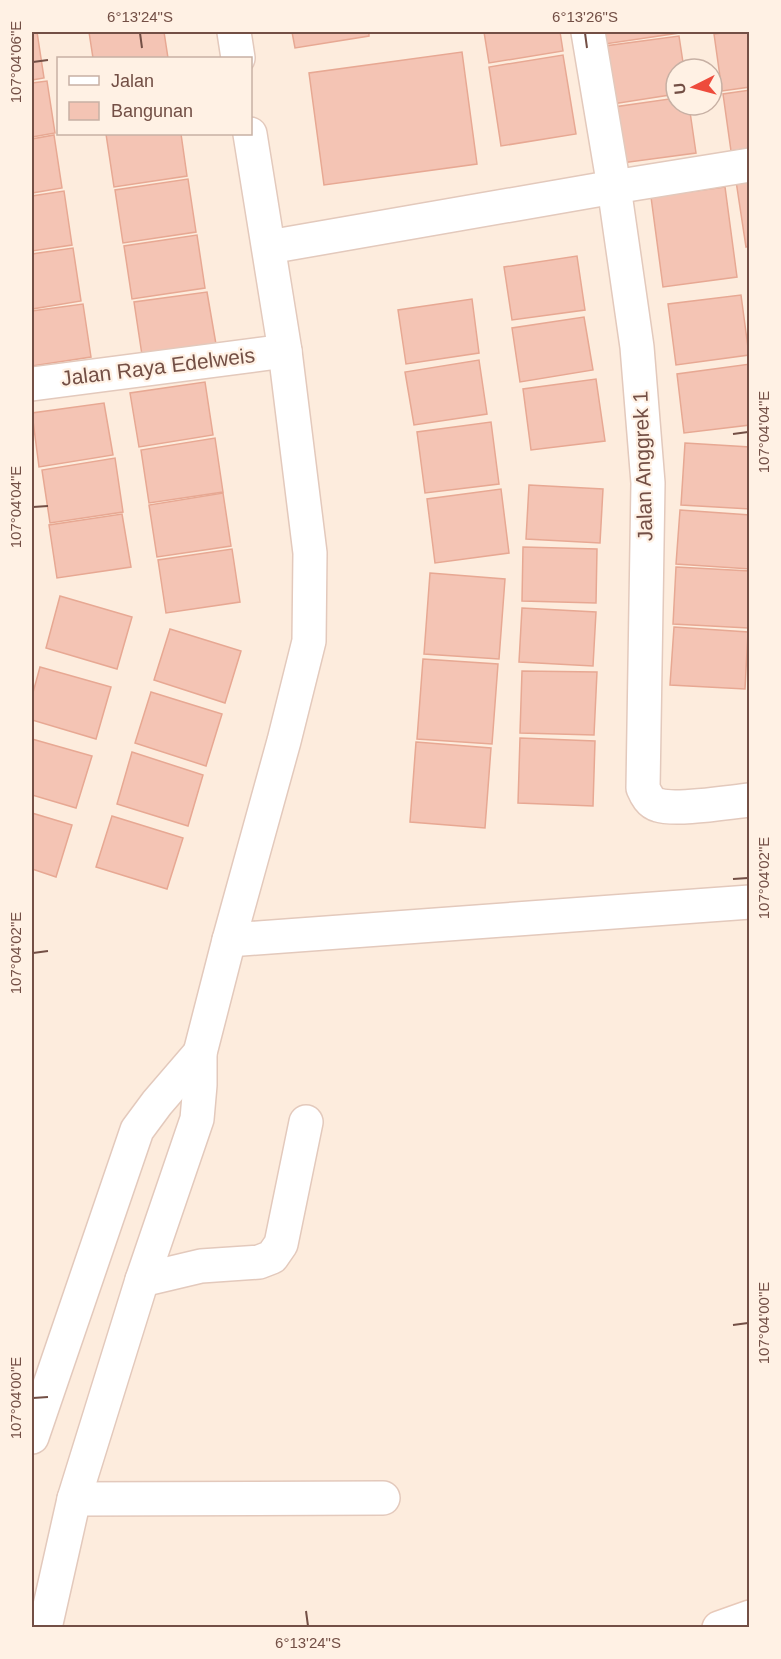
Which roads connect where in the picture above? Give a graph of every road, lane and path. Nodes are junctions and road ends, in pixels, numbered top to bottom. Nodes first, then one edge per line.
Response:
1 (234, 32) edge
2 (588, 32) edge
3 (238, 57) edge
4 (250, 135) edge
5 (750, 165) edge
6 (614, 187) junction
7 (269, 247) junction
8 (285, 351) junction
9 (32, 384) edge
10 (750, 800) edge
11 (750, 902) edge
12 (229, 940) junction
13 (200, 1053) junction
14 (306, 1122) dead end
15 (142, 1280) junction
16 (32, 1437) edge
17 (383, 1498) dead end
18 (74, 1499) junction
19 (750, 1617) edge
20 (45, 1628) edge
21 (719, 1628) edge

1 - 3 street
2 - 6 street, Jalan Anggrek 1
4 - 7 street
5 - 6 street
6 - 7 street
6 - 10 street, Jalan Anggrek 1
7 - 8 street
8 - 9 street, Jalan Raya Edelweis
8 - 12 street
11 - 12 street
12 - 13 street
13 - 15 street
13 - 16 street
14 - 15 street
15 - 18 street
17 - 18 street
18 - 20 street
19 - 21 street

